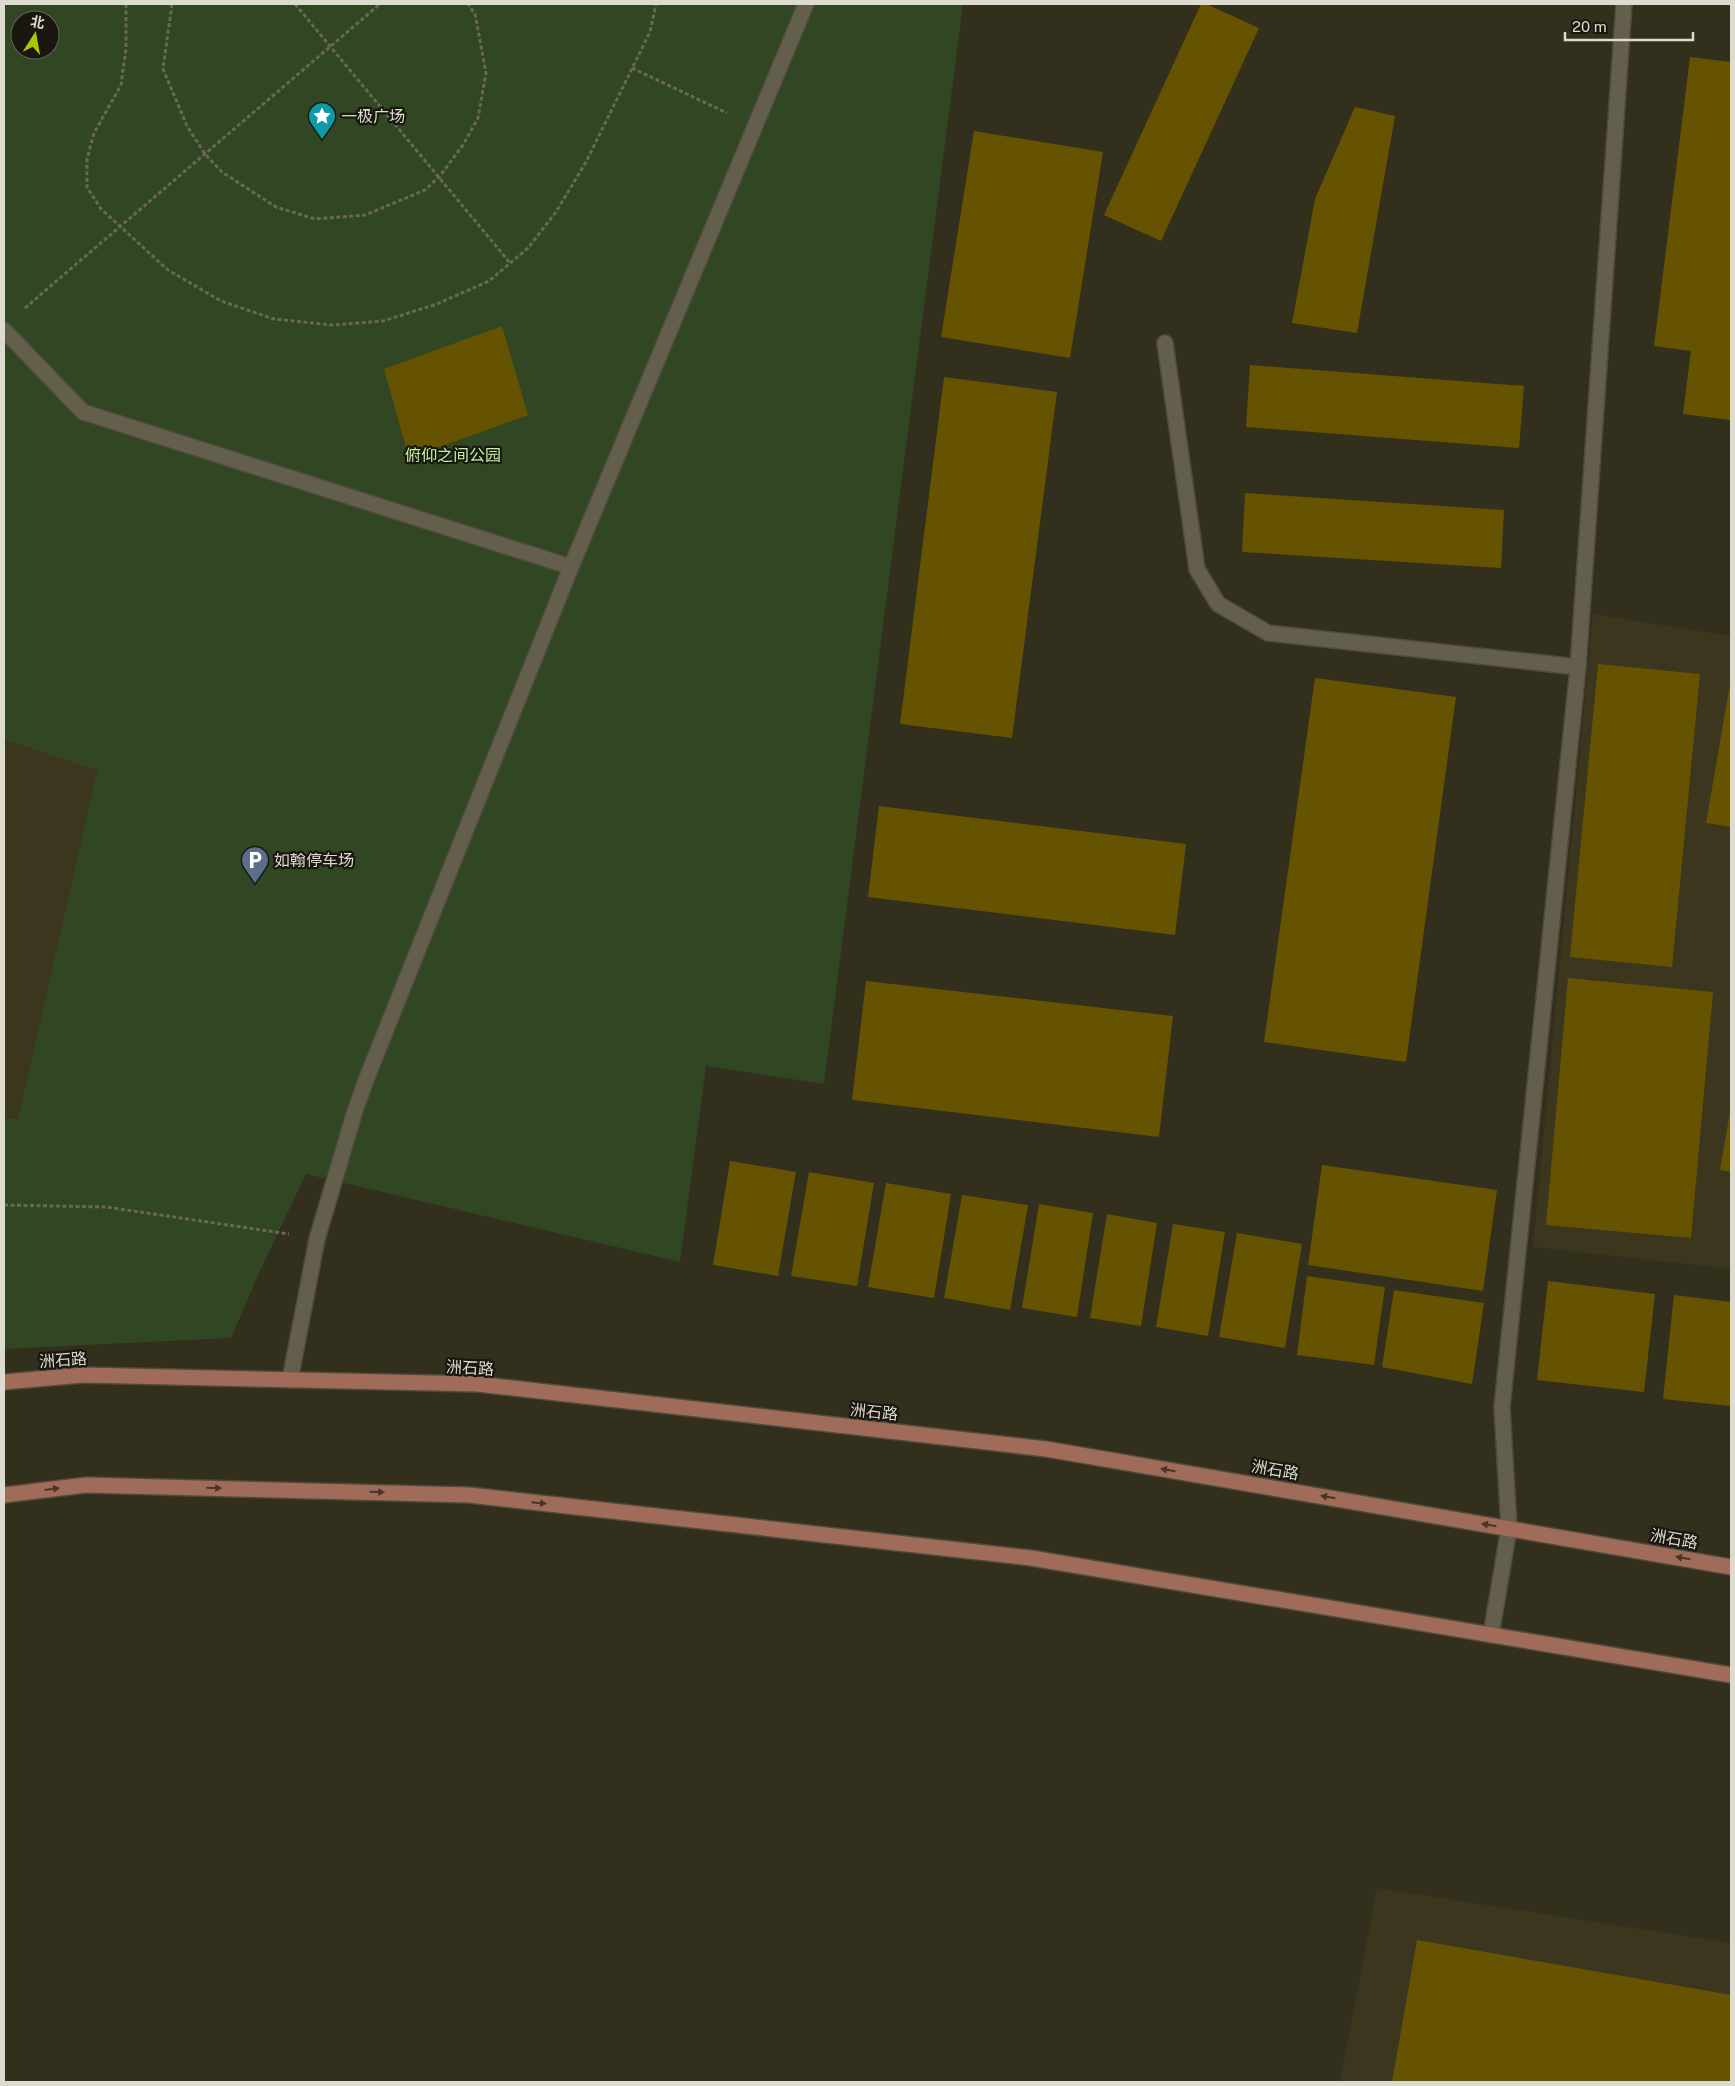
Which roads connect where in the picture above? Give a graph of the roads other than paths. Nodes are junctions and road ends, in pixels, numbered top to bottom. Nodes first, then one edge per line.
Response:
1 (806, 4) edge
2 (1624, 4) edge
3 (4, 330) edge
4 (1165, 343) dead end
5 (571, 567) junction
6 (1578, 667) junction
7 (290, 1380) junction
8 (4, 1382) edge
9 (4, 1495) edge
10 (1509, 1528) junction
11 (1731, 1567) edge
12 (1491, 1635) junction
13 (1731, 1675) edge

1 - 5 street
2 - 6 street
3 - 5 street
4 - 6 street
5 - 7 street
6 - 10 street
7 - 8 main road, 洲石路
10 -> 7 main road, 洲石路
9 -> 12 main road
11 -> 10 main road, 洲石路
10 - 12 street
12 - 13 main road

